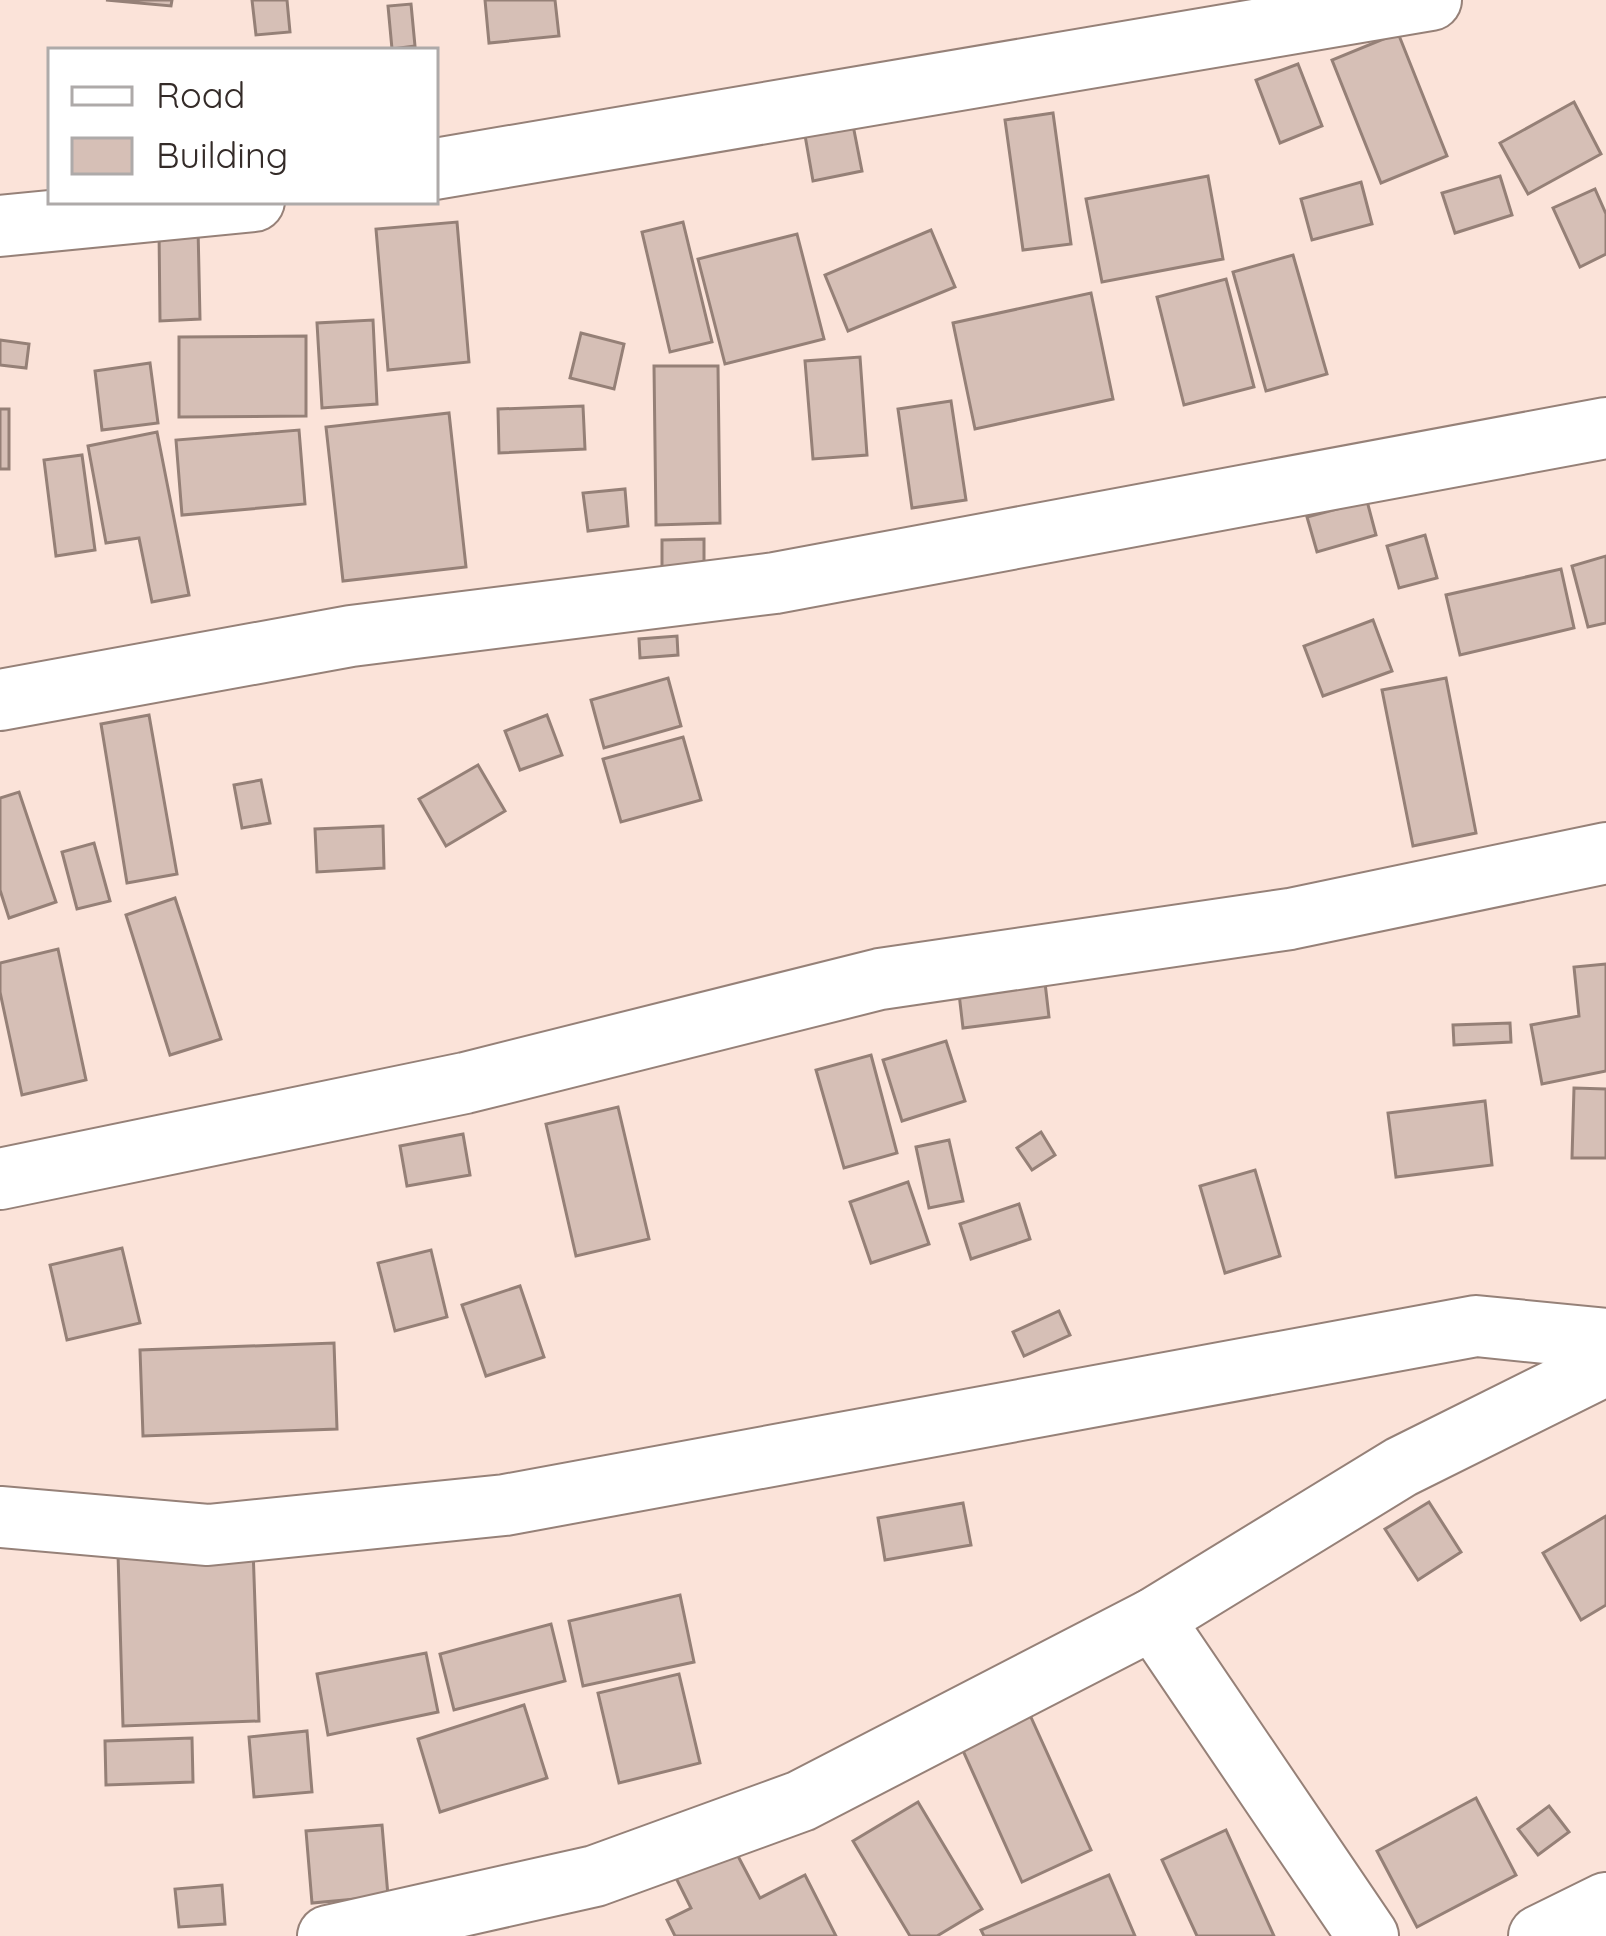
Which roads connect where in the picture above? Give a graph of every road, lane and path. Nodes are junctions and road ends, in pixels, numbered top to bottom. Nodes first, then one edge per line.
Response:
1 (1431, 0) edge
2 (438, 168) edge
3 (224, 204) edge
4 (0, 226) edge
5 (1606, 428) edge
6 (0, 700) edge
7 (1606, 853) edge
8 (0, 1179) edge
9 (1606, 1339) edge
10 (1606, 1365) edge
11 (0, 1517) edge
12 (1153, 1619) junction
13 (1606, 1903) edge
14 (328, 1936) edge
15 (1368, 1936) edge
16 (1539, 1936) edge

1 - 2 street
3 - 4 street
5 - 6 street
7 - 8 street
9 - 11 street
10 - 12 street
12 - 14 street
12 - 15 street
13 - 16 street

